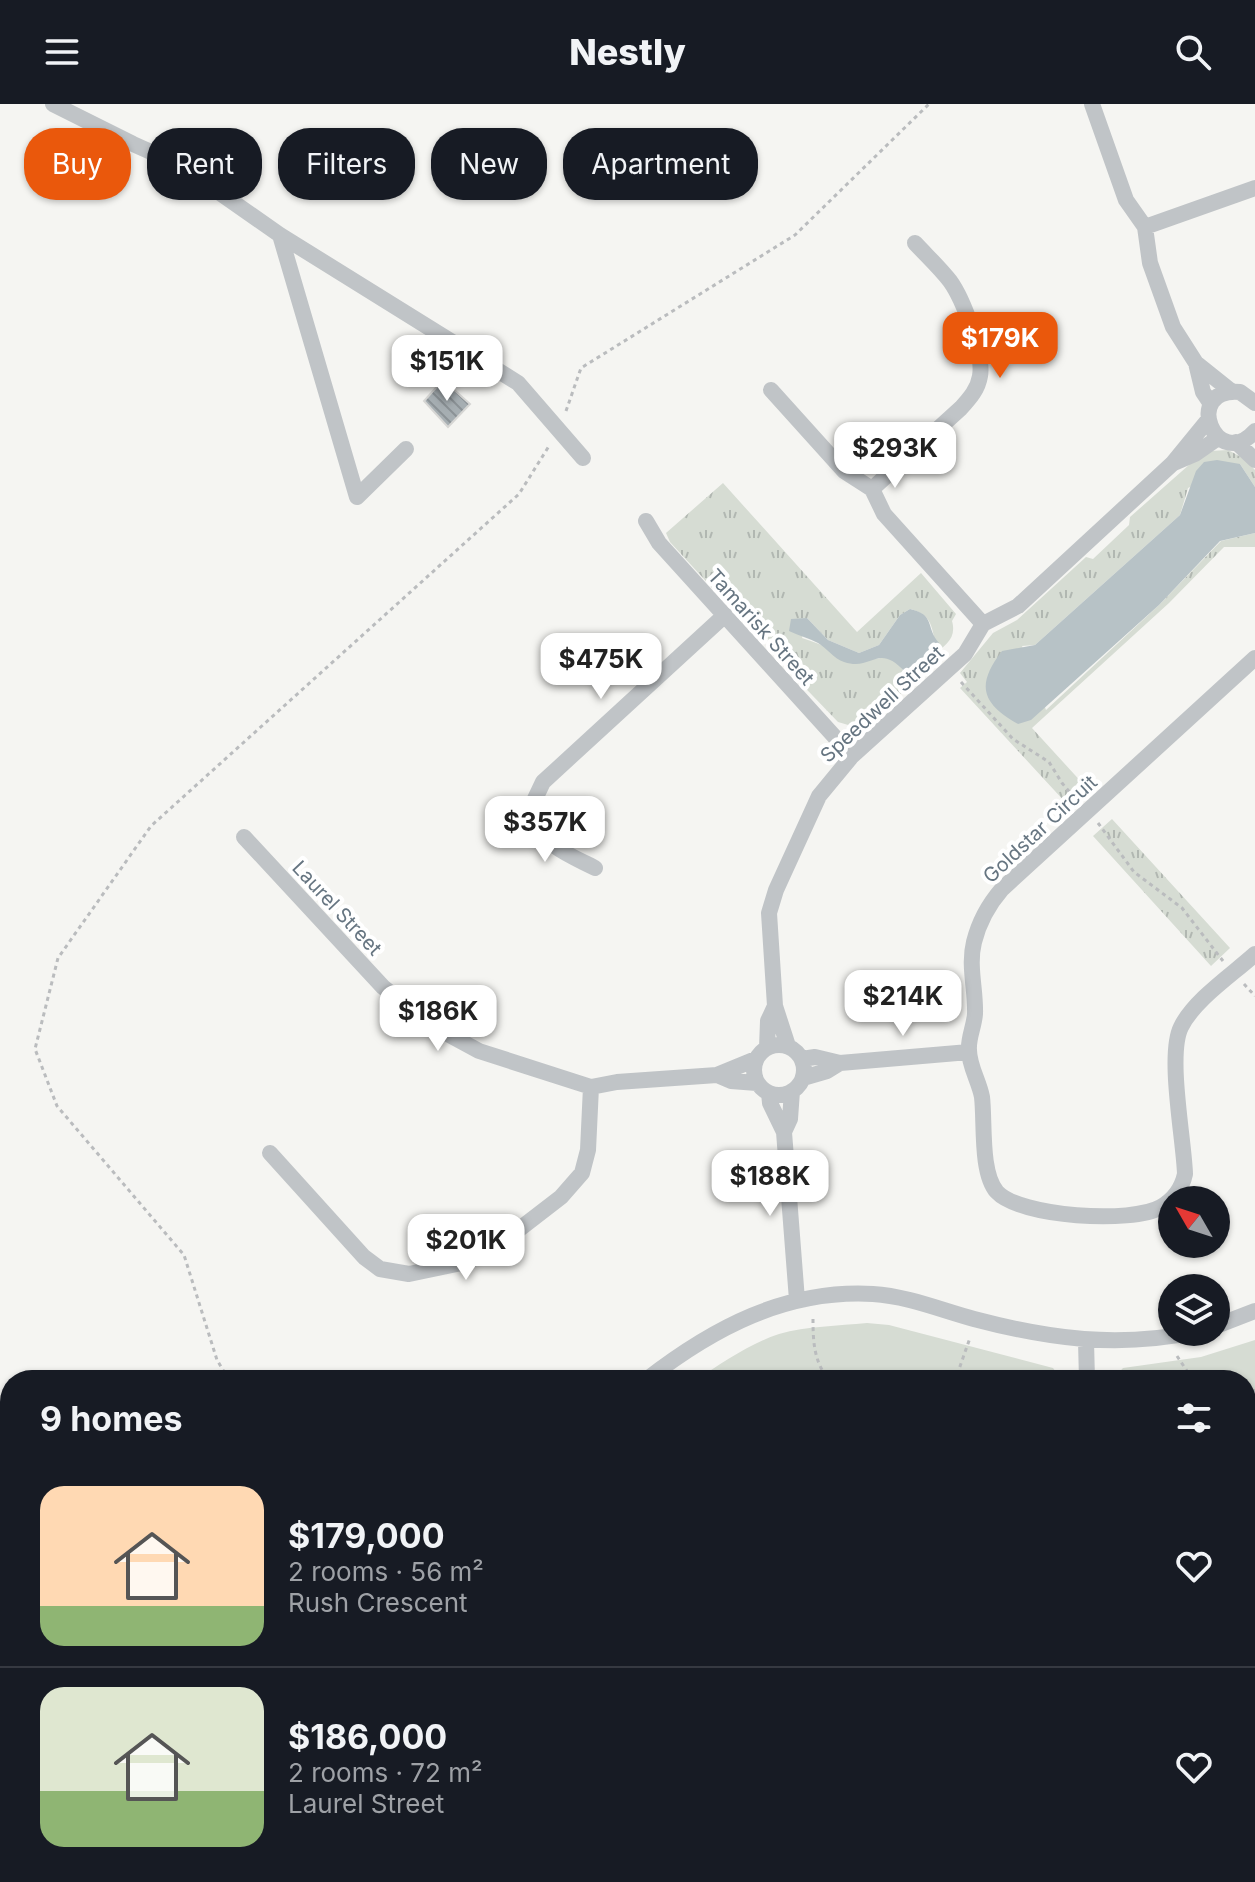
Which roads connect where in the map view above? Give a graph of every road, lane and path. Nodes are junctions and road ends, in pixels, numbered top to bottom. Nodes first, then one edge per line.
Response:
1 (53, 104) edge
2 (929, 104) edge
3 (1092, 104) edge
4 (1255, 188) edge
5 (1145, 227) junction
6 (280, 235) junction
7 (915, 243) dead end
8 (1196, 363) junction
9 (771, 390) dead end
10 (1247, 396) edge
11 (1210, 412) junction
12 (559, 430) junction
13 (1255, 431) edge
14 (1218, 438) junction
15 (1236, 442) junction
16 (406, 449) dead end
17 (583, 458) dead end
18 (1255, 460) edge
19 (1172, 464) junction
20 (872, 489) junction
21 (646, 521) dead end
22 (725, 615) junction
23 (983, 624) junction
24 (1255, 658) edge
25 (959, 680) dead end
26 (852, 756) junction
27 (1080, 804) dead end
28 (1095, 820) dead end
29 (535, 821) junction
30 (511, 827) dead end
31 (244, 837) dead end
32 (595, 868) dead end
33 (1255, 954) edge
34 (1226, 964) dead end
35 (1242, 981) dead end
36 (1255, 996) edge
37 (775, 1006) junction
38 (788, 1046) junction
39 (969, 1052) junction
40 (761, 1054) junction
41 (802, 1059) junction
42 (840, 1063) junction
43 (717, 1075) junction
44 (798, 1085) junction
45 (591, 1087) junction
46 (763, 1088) junction
47 (784, 1132) junction
48 (270, 1153) dead end
49 (797, 1300) junction
50 (1255, 1311) edge
51 (813, 1319) dead end
52 (1230, 1321) edge
53 (970, 1338) dead end
54 (1158, 1338) edge
55 (1086, 1341) junction
56 (1177, 1356) dead end
57 (223, 1370) edge
58 (660, 1370) edge
59 (822, 1370) edge
60 (959, 1370) edge
61 (1087, 1370) edge
62 (1186, 1370) edge

1 - 6 street
2 - 12 path
3 - 5 street
4 - 5 street
5 - 8 street
6 - 12 street
6 - 16 street
7 - 20 street
8 - 10 street
8 - 11 street
9 - 20 street
10 - 11 street, Speedwell Street
11 - 14 street
11 - 19 street, Speedwell Street
12 - 17 street
12 - 57 path
13 - 15 street
14 - 15 street
14 - 19 street, Speedwell Street
15 - 18 street
19 - 23 street, Speedwell Street
20 - 23 street
21 - 22 street, Tamarisk Street
22 - 26 street, Tamarisk Street
22 - 29 street
23 - 26 street, Speedwell Street
24 - 39 street, Goldstar Circuit
25 - 27 path
26 - 37 street, Speedwell Street
28 - 34 path
29 - 30 street
29 - 32 street
31 - 45 street, Laurel Street
33 - 39 street, Goldstar Circuit
35 - 36 path
37 - 38 street, Speedwell Street
37 - 40 street, Speedwell Street
38 - 40 street
38 - 41 street
39 - 42 street
40 - 43 street, Laurel Street
40 - 46 street
41 - 42 street
41 - 44 street
42 - 44 street
43 - 45 street, Laurel Street
43 - 46 street, Laurel Street
44 - 46 street
44 - 47 street
45 - 48 street
46 - 47 street
47 - 49 street
49 - 55 street
49 - 58 street
50 - 52 street
51 - 59 path
53 - 60 path
54 - 55 street
55 - 61 street
56 - 62 path

